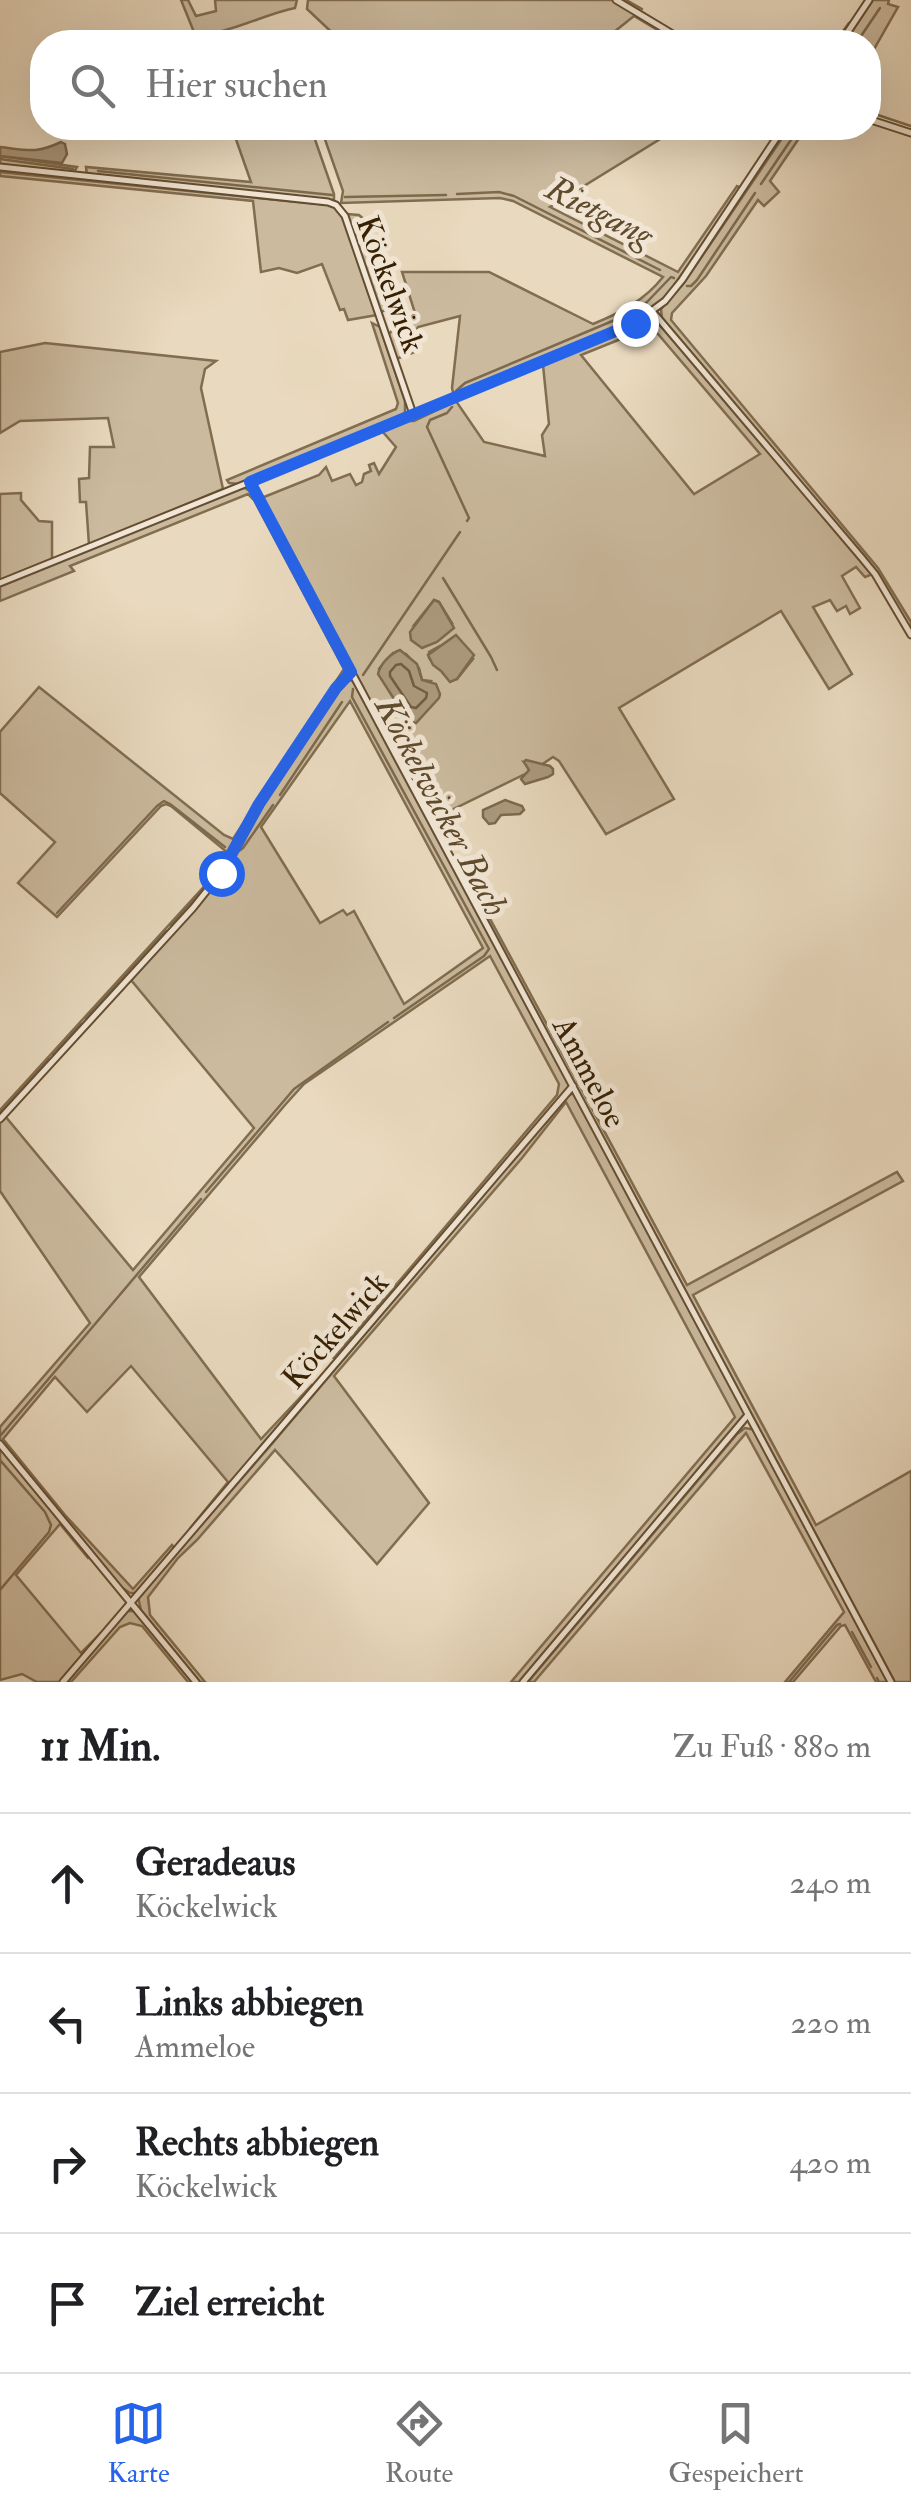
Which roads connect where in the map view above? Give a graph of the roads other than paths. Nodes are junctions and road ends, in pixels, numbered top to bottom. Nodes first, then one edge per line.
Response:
1 (616, 0) edge
2 (869, 0) edge
3 (666, 30) edge
4 (848, 30) edge
5 (881, 123) edge
6 (911, 133) edge
7 (775, 140) edge
8 (0, 167) edge
9 (653, 312) junction
10 (413, 415) junction
11 (250, 482) junction
12 (0, 583) edge
13 (911, 635) edge
14 (351, 672) junction
15 (573, 1086) junction
16 (0, 1119) edge
17 (748, 1416) junction
18 (0, 1444) edge
19 (131, 1603) junction
20 (63, 1682) edge
21 (196, 1682) edge
22 (523, 1682) edge
23 (890, 1682) edge

1 - 3 street
2 - 4 street
5 - 6 street
7 - 9 street
8 - 10 street, Köckelwick
9 - 10 street
9 - 13 street
10 - 11 street
11 - 12 street
11 - 14 street, Ammeloe
14 - 15 street, Ammeloe
14 - 16 street
15 - 17 street, Ammeloe
15 - 19 street, Köckelwick
17 - 22 street
17 - 23 street, Ammeloe
18 - 19 street
19 - 20 street, Köckelwick
19 - 21 street

